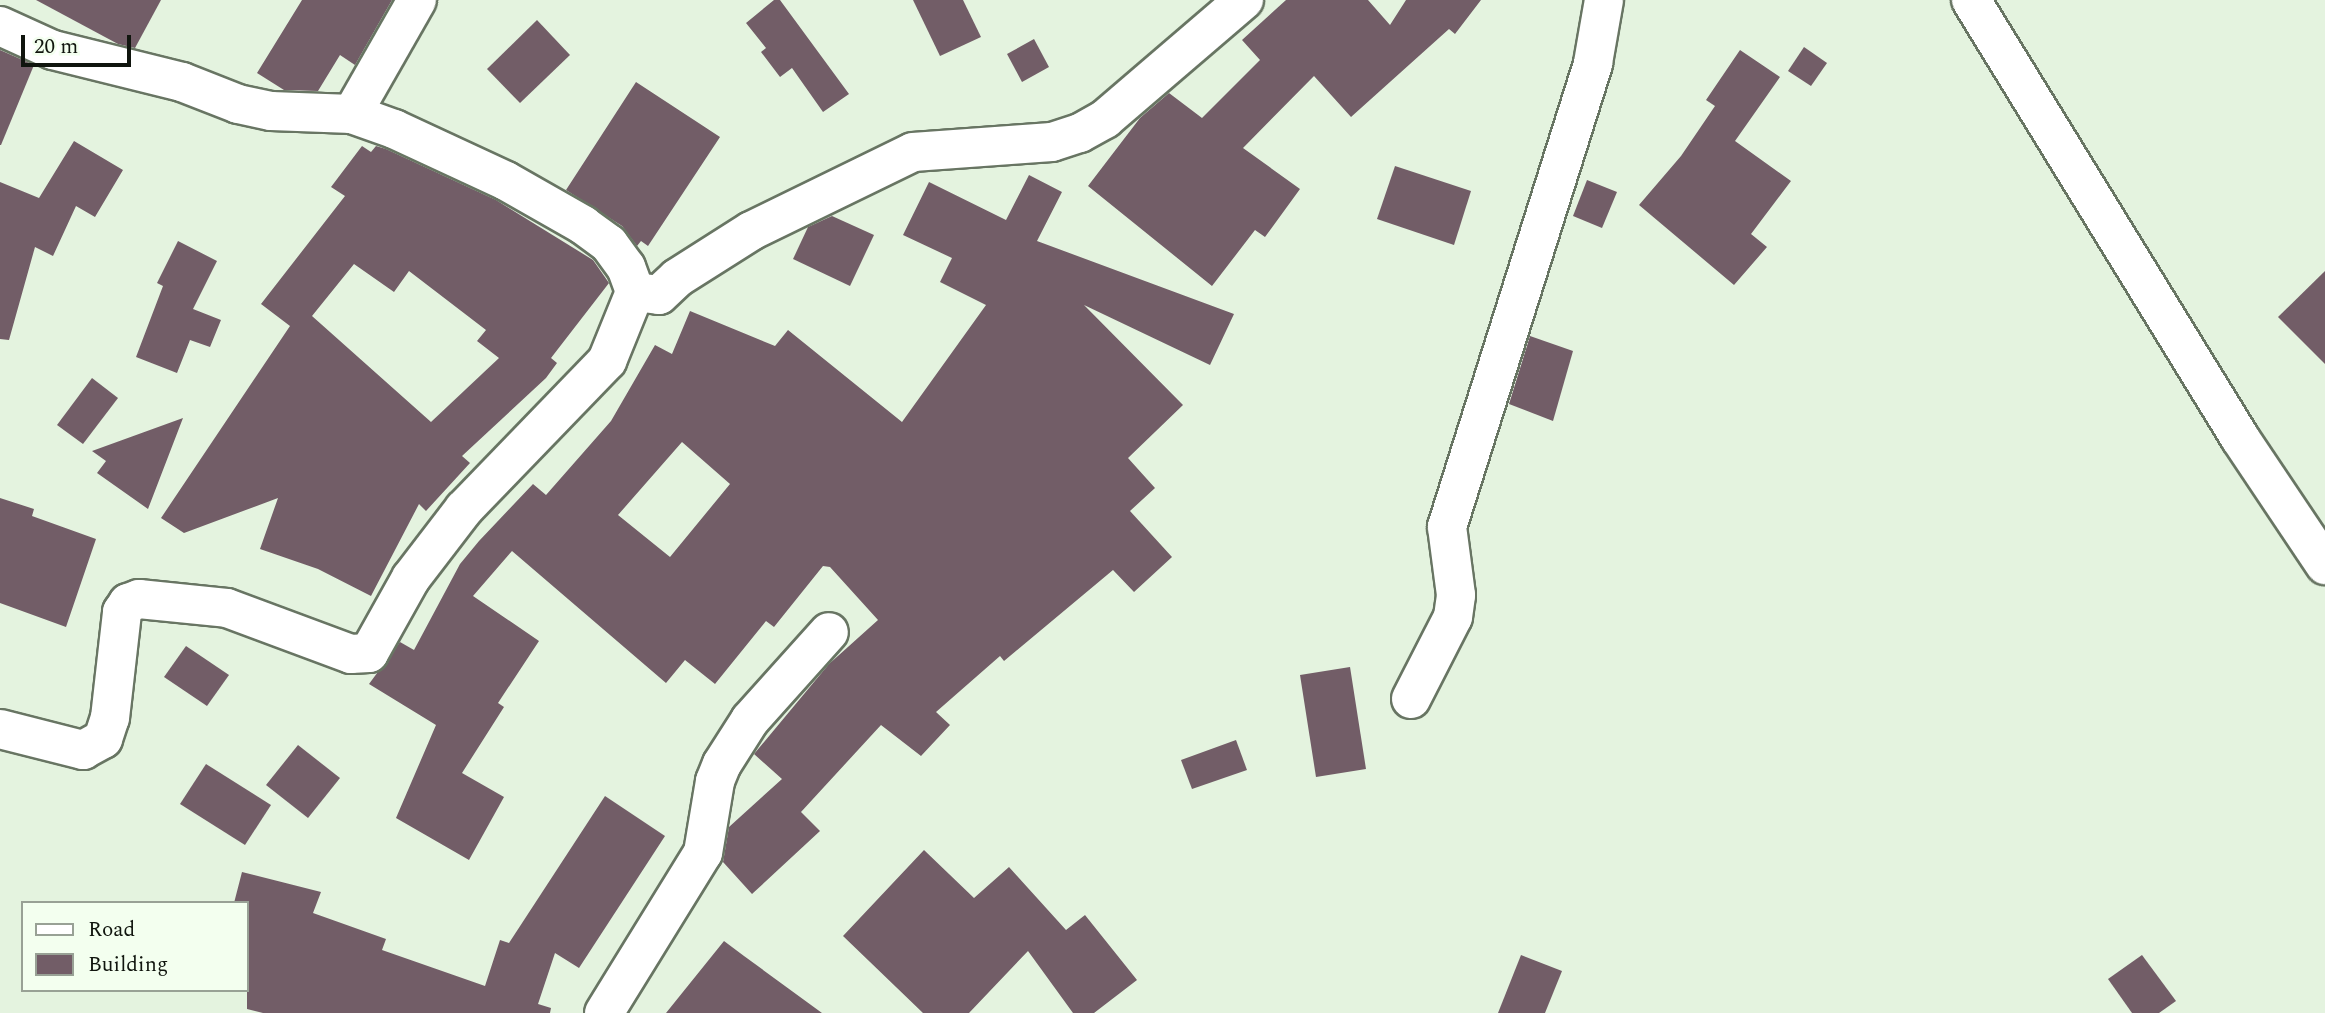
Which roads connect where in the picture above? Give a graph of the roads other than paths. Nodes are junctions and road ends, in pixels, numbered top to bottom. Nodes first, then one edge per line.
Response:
1 (417, 0) edge
2 (1244, 0) edge
3 (1604, 0) edge
4 (1971, 0) edge
5 (0, 26) edge
6 (352, 114) junction
7 (635, 292) junction
8 (2325, 565) edge
9 (829, 632) dead end
10 (1411, 699) dead end
11 (0, 729) edge
12 (604, 1013) edge

1 - 6 street
2 - 7 street
3 - 10 street
4 - 8 street
5 - 6 street
6 - 7 street
7 - 11 street
9 - 12 street

